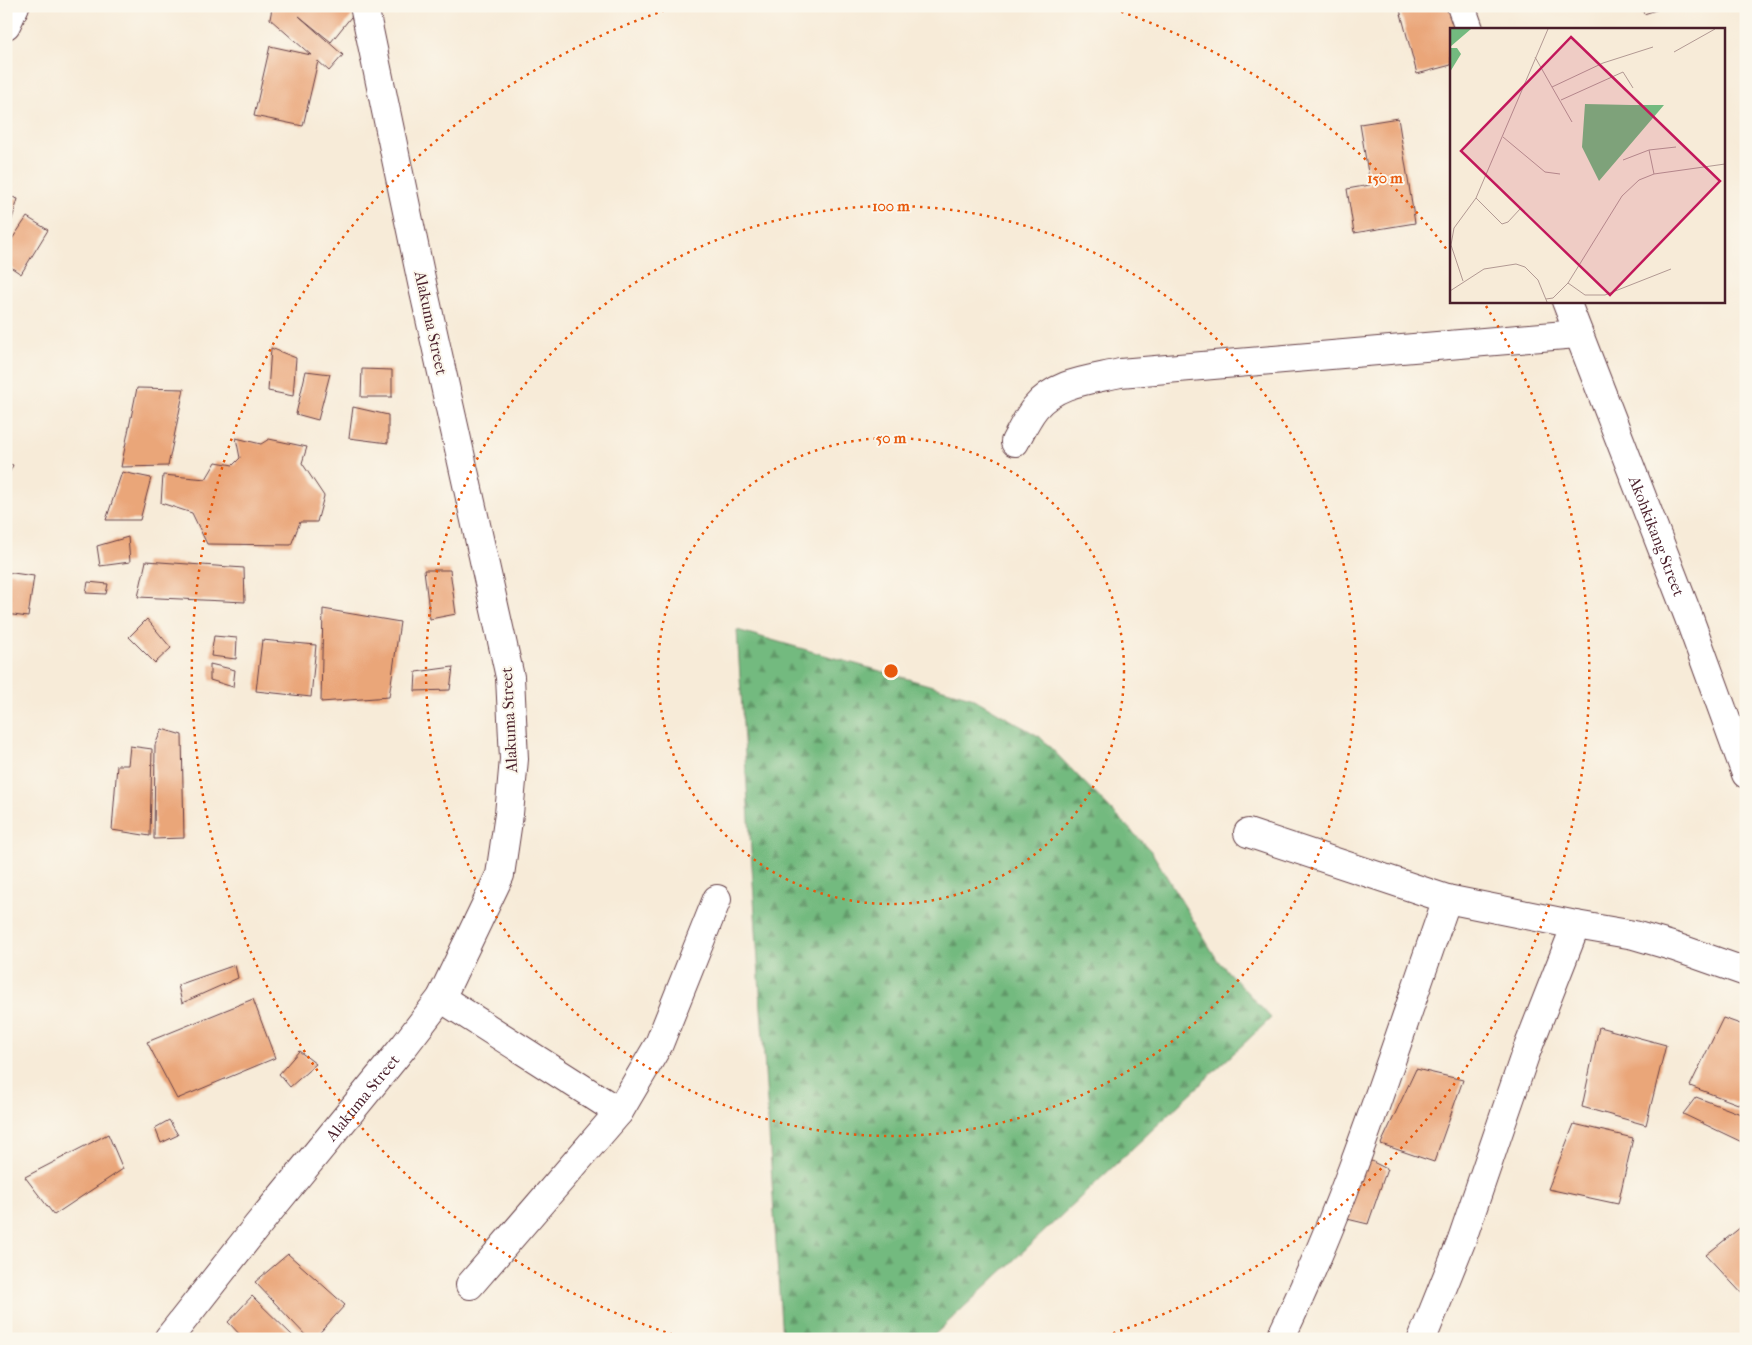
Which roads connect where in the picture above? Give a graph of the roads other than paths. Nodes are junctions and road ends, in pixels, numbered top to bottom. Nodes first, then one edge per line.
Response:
1 (15, 6) edge
2 (364, 6) edge
3 (1461, 6) edge
4 (6, 25) edge
5 (1469, 28) edge
6 (1566, 302) edge
7 (1577, 334) junction
8 (1015, 442) dead end
9 (1746, 774) edge
10 (1248, 833) dead end
11 (1447, 898) junction
12 (718, 899) dead end
13 (1576, 925) junction
14 (1746, 972) edge
15 (441, 998) junction
16 (619, 1112) junction
17 (470, 1285) dead end
18 (168, 1339) edge
19 (1280, 1339) edge
20 (1422, 1339) edge

1 - 4 street
2 - 15 street, Alakuma Street
3 - 5 street
6 - 7 street, Akohkikang Street
7 - 8 street
7 - 9 street, Akohkikang Street
10 - 11 street
11 - 13 street
11 - 19 street
12 - 16 street
13 - 14 street
13 - 20 street
15 - 16 street
15 - 18 street, Alakuma Street
16 - 17 street

